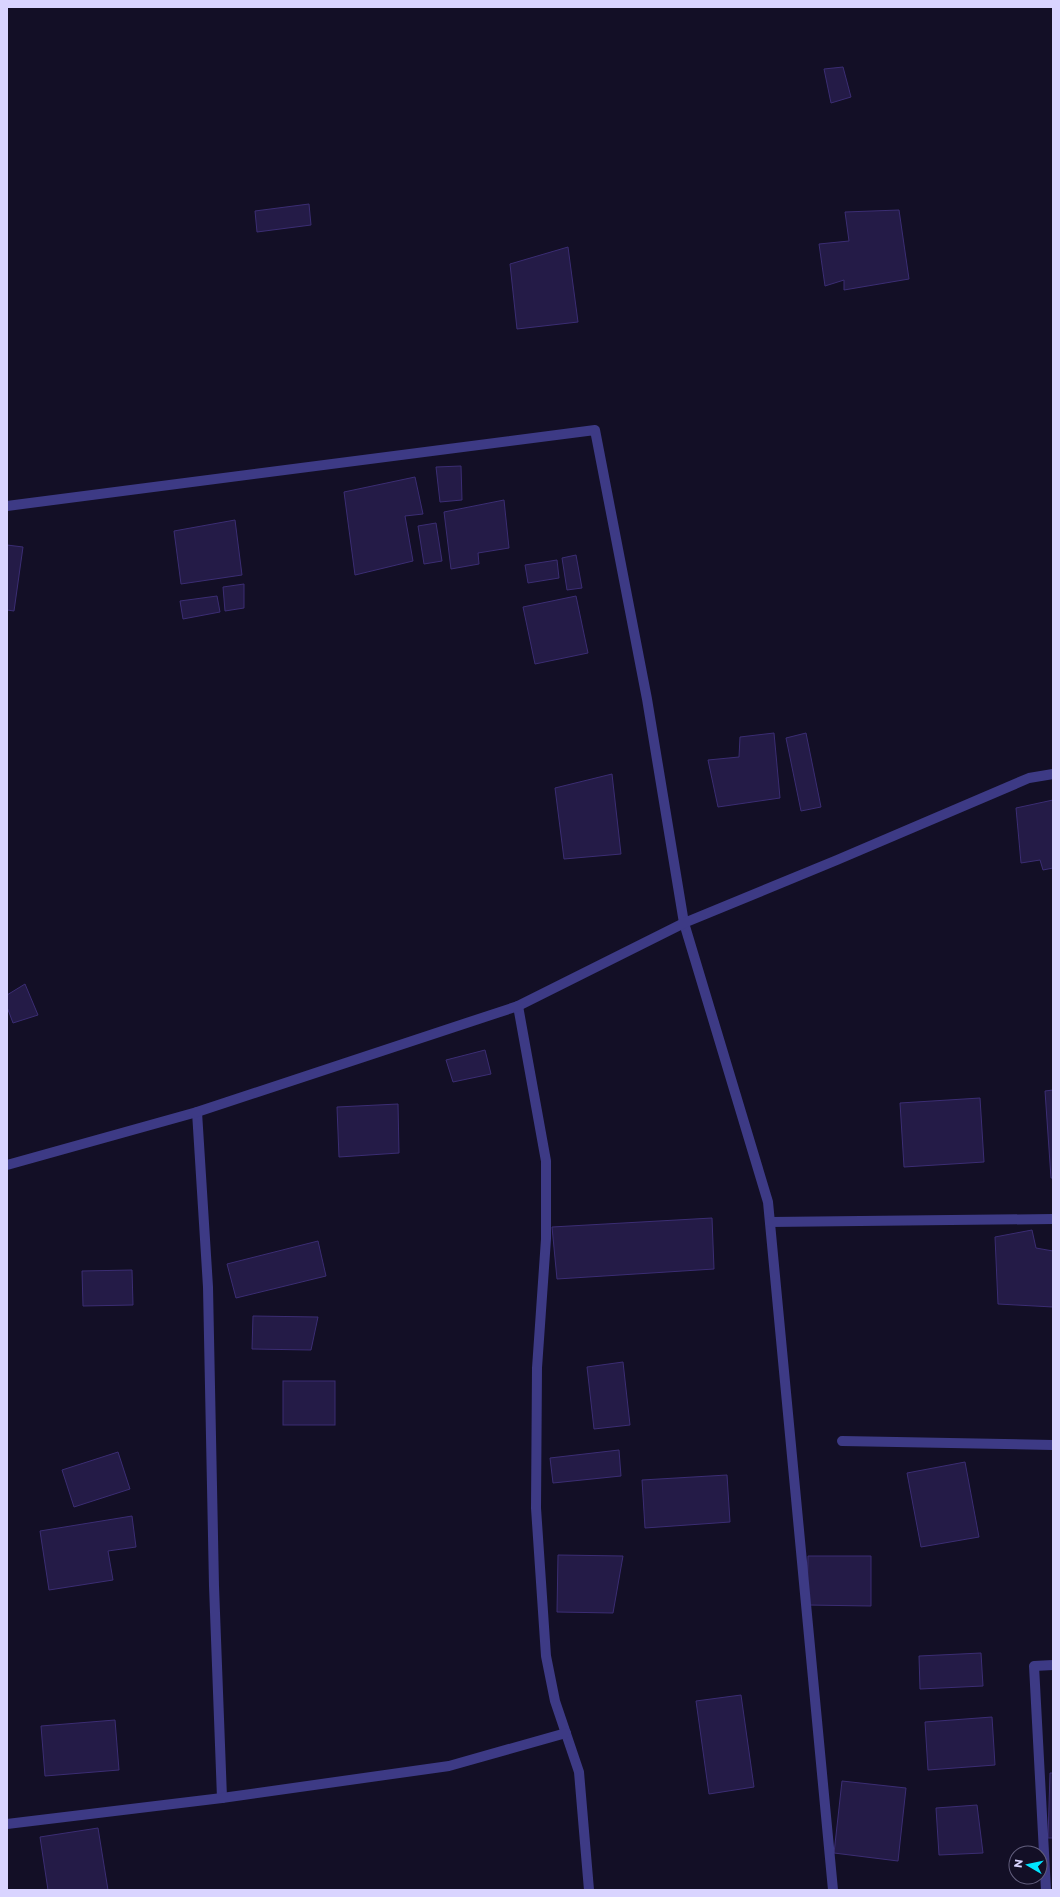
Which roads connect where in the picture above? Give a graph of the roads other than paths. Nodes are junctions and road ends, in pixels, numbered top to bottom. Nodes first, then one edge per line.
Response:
1 (7, 506) edge
2 (1053, 774) edge
3 (684, 923) junction
4 (518, 1006) junction
5 (197, 1112) junction
6 (7, 1164) edge
7 (1053, 1219) edge
8 (770, 1222) junction
9 (842, 1441) dead end
10 (1053, 1445) edge
11 (1053, 1665) edge
12 (566, 1733) junction
13 (222, 1798) junction
14 (7, 1824) edge
15 (589, 1890) edge
16 (833, 1890) edge
17 (1046, 1890) edge

1 - 3 street
2 - 3 street
3 - 4 street
3 - 8 street
4 - 5 street
4 - 12 street
5 - 6 street
5 - 13 street
7 - 8 street
8 - 16 street
9 - 10 street
11 - 17 street
12 - 13 street
12 - 15 street
13 - 14 street

